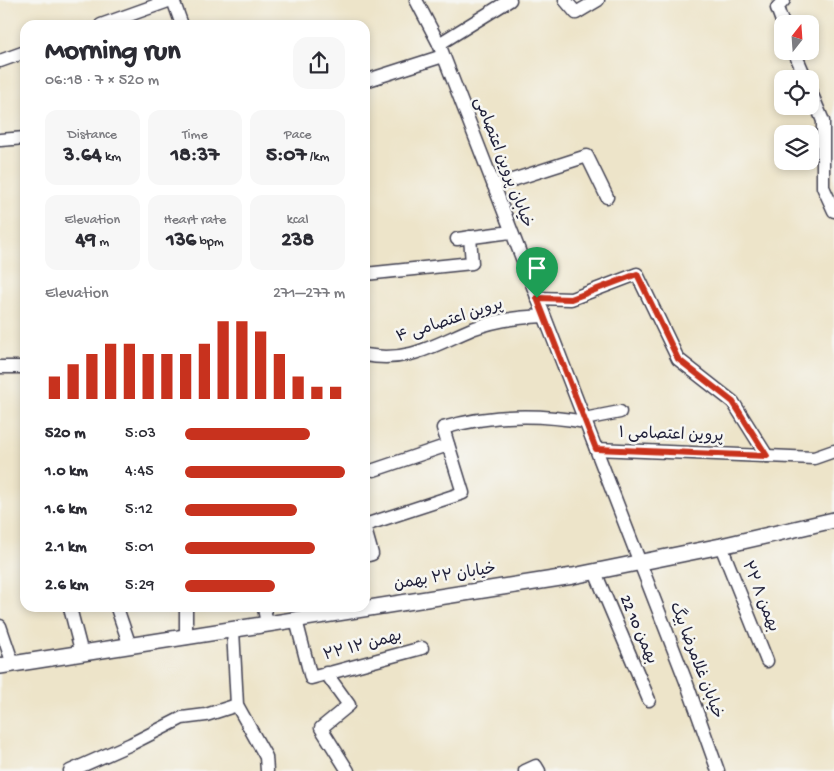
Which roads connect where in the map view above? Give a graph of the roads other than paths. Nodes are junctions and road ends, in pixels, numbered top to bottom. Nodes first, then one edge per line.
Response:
1 (172, 0) edge
2 (416, 0) edge
3 (510, 0) edge
4 (565, 0) edge
5 (598, 0) edge
6 (784, 0) edge
7 (780, 15) edge
8 (119, 20) edge
9 (180, 20) edge
10 (441, 50) junction
11 (20, 54) edge
12 (0, 61) edge
13 (370, 79) edge
14 (819, 111) edge
15 (20, 138) edge
16 (0, 140) edge
17 (494, 186) junction
18 (607, 197) dead end
19 (834, 211) edge
20 (512, 232) junction
21 (370, 273) edge
22 (537, 298) junction
23 (544, 316) junction
24 (370, 356) edge
25 (0, 367) edge
26 (20, 367) edge
27 (620, 412) dead end
28 (585, 420) junction
29 (448, 445) junction
30 (596, 449) junction
31 (833, 454) edge
32 (767, 456) junction
33 (374, 470) dead end
34 (833, 522) edge
35 (370, 523) edge
36 (721, 546) junction
37 (640, 563) junction
38 (595, 572) junction
39 (370, 605) edge
40 (71, 612) edge
41 (118, 612) edge
42 (186, 612) edge
43 (265, 612) edge
44 (325, 612) edge
45 (296, 620) junction
46 (267, 624) junction
47 (0, 626) edge
48 (232, 630) junction
49 (186, 638) junction
50 (130, 646) junction
51 (422, 648) dead end
52 (82, 654) junction
53 (768, 661) dead end
54 (6, 665) edge
55 (326, 673) junction
56 (649, 700) dead end
57 (237, 705) junction
58 (70, 771) edge
59 (267, 771) edge
60 (348, 771) edge
61 (525, 771) edge
62 (539, 771) edge
63 (718, 771) edge

1 - 8 street
1 - 9 street
2 - 10 street, خیابان پروین اعتصامی
3 - 10 street
4 - 5 street
6 - 7 street
10 - 13 street
10 - 17 street, خیابان پروین اعتصامی
11 - 12 street
14 - 19 street
15 - 16 street
17 - 18 street
17 - 20 street, خیابان پروین اعتصامی
20 - 21 street
20 - 22 street, خیابان پروین اعتصامی
22 - 23 street, خیابان پروین اعتصامی
22 - 32 street
23 - 24 street, پروین اعتصامی ۴
23 - 28 street, خیابان پروین اعتصامی
25 - 26 street
27 - 28 street
28 - 29 street
28 - 30 street, خیابان پروین اعتصامی
29 - 33 street
29 - 35 street
30 - 32 street, پروین اعتصامی ۱
30 - 37 street, خیابان پروین اعتصامی
31 - 32 street, پروین اعتصامی ۱
34 - 36 main road, خیابان ۲۲ بهمن
36 - 37 main road, خیابان ۲۲ بهمن
36 - 53 street, ۲۲ بهمن ۸
37 - 38 main road, خیابان ۲۲ بهمن
37 - 63 street, خیابان غلامرضا بیگ
38 - 39 main road, خیابان ۲۲ بهمن
38 - 56 street, 22 بهمن 10
40 - 52 street
41 - 50 street
42 - 49 street
43 - 46 street
44 - 45 main road, خیابان ۲۲ بهمن
45 - 46 main road, خیابان ۲۲ بهمن
45 - 55 street, ۲۲ بهمن ۱۲
46 - 48 main road, خیابان ۲۲ بهمن
47 - 54 street
48 - 49 main road, خیابان ۲۲ بهمن
48 - 57 street
49 - 50 main road, خیابان ۲۲ بهمن
50 - 52 main road, خیابان ۲۲ بهمن
51 - 55 street, ۲۲ بهمن ۱۲
52 - 54 main road, خیابان ۲۲ بهمن
55 - 60 street
57 - 58 street
57 - 59 street
61 - 62 street

